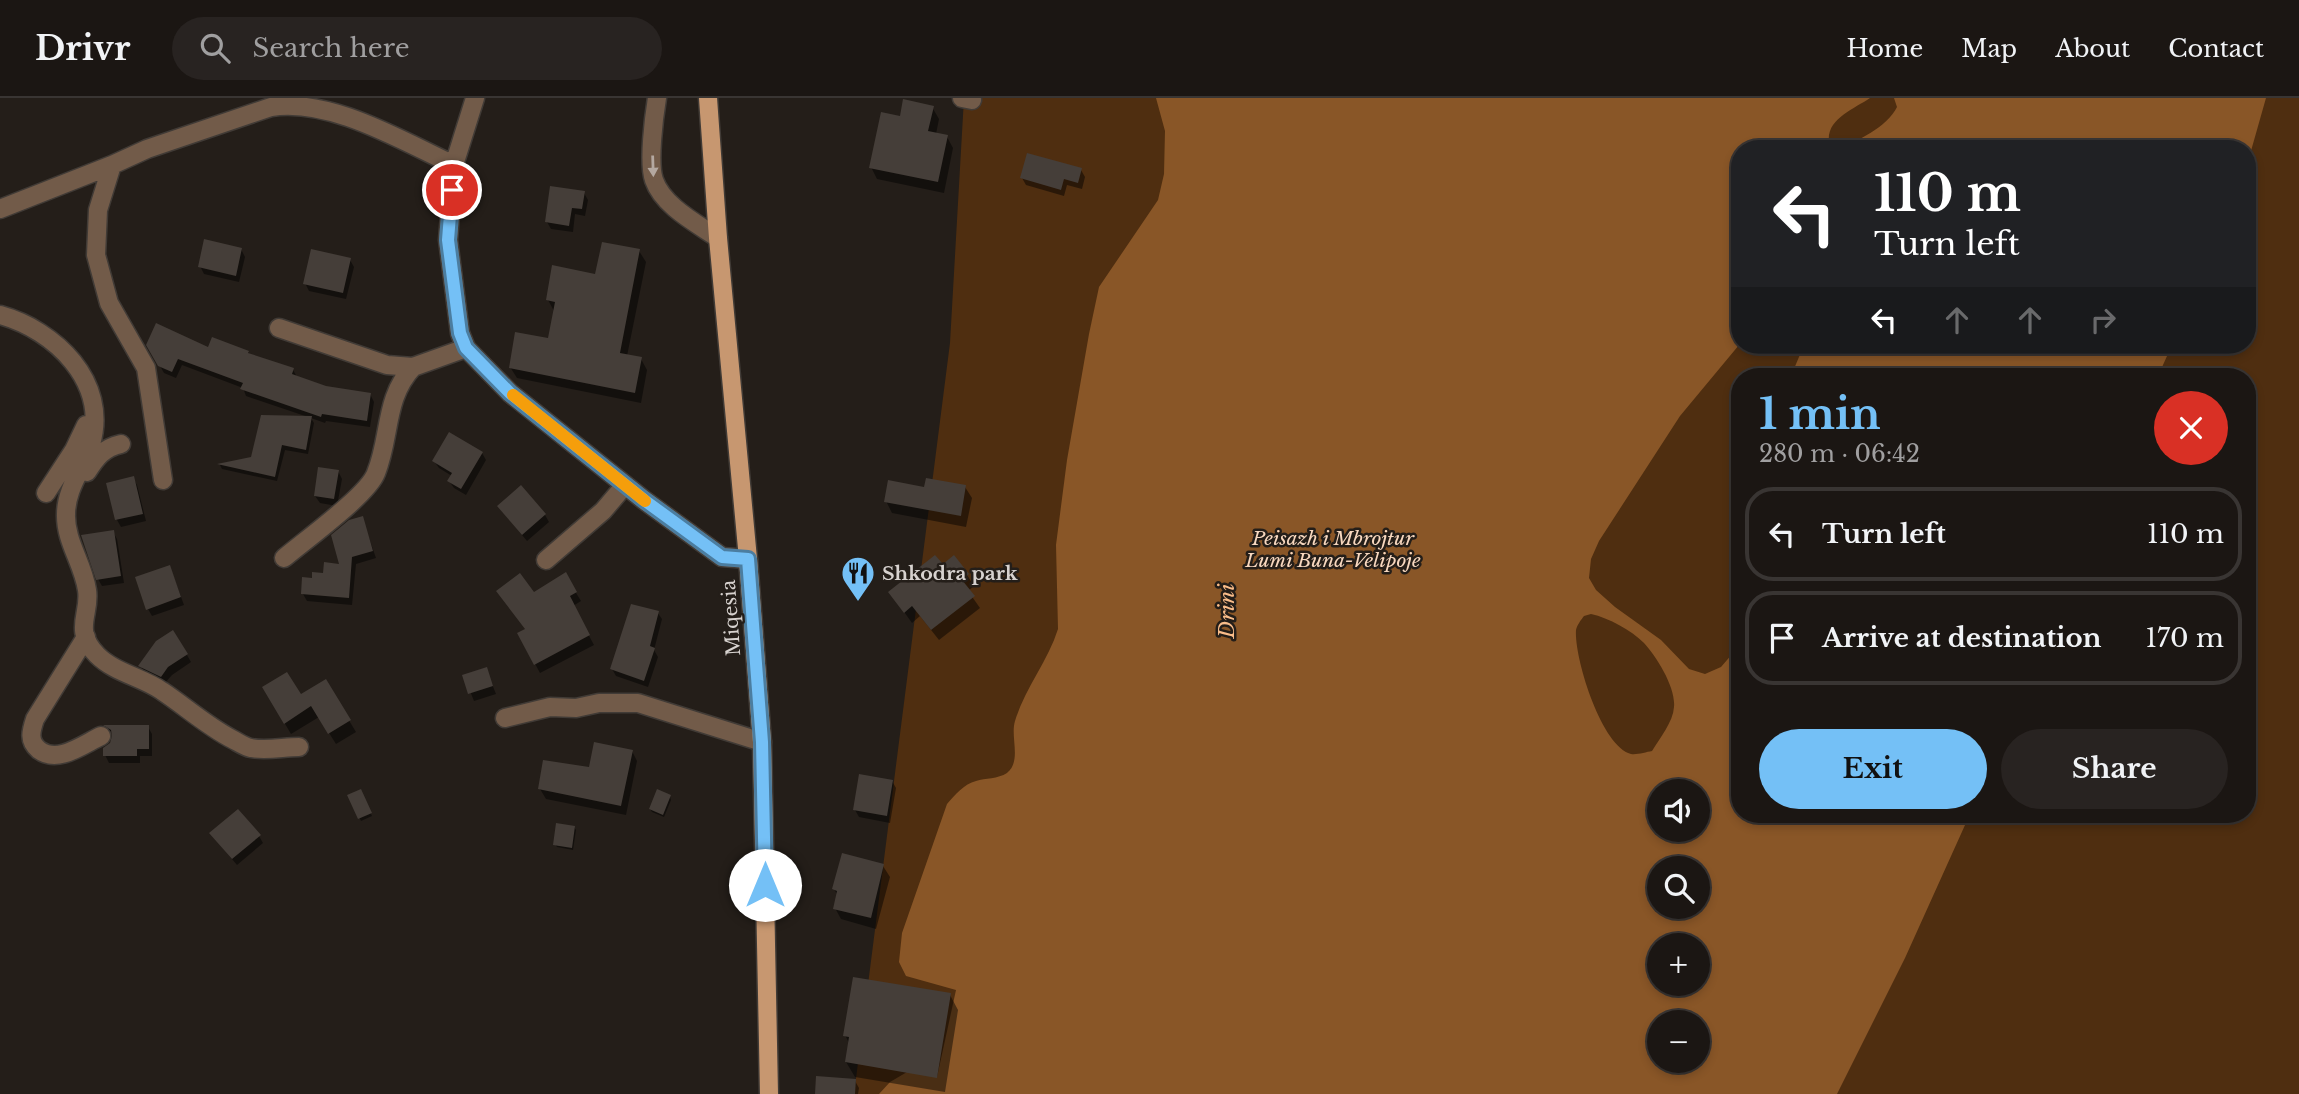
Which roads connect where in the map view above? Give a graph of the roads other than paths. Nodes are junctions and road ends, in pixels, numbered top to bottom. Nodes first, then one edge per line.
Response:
1 (310, 98) edge
2 (475, 98) edge
3 (657, 98) edge
4 (708, 98) edge
5 (341, 113) junction
6 (112, 165) junction
7 (454, 165) junction
8 (0, 209) edge
9 (718, 238) junction
10 (0, 315) edge
11 (279, 328) dead end
12 (466, 348) junction
13 (414, 367) junction
14 (91, 401) junction
15 (121, 444) dead end
16 (163, 480) dead end
17 (625, 485) junction
18 (46, 493) dead end
19 (65, 512) junction
20 (284, 558) dead end
21 (748, 559) junction
22 (546, 560) dead end
23 (86, 637) junction
24 (505, 718) dead end
25 (101, 736) dead end
26 (762, 742) junction
27 (299, 747) dead end
28 (769, 1094) edge

1 - 5 street
2 - 7 street
3 -> 9 street
4 - 9 main road, Miqesia
5 - 6 street
5 - 7 street
6 - 8 street
6 - 16 street
7 - 12 street
9 - 21 main road, Miqesia
10 - 14 street
11 - 13 street
12 - 13 street
12 - 17 street
13 - 20 street
14 - 18 street
14 - 19 street
15 - 19 street
17 - 21 street
17 - 22 street
19 - 23 street
21 - 26 main road, Miqesia
23 - 25 street
23 - 27 street
24 - 26 street
26 - 28 main road, Miqesia

